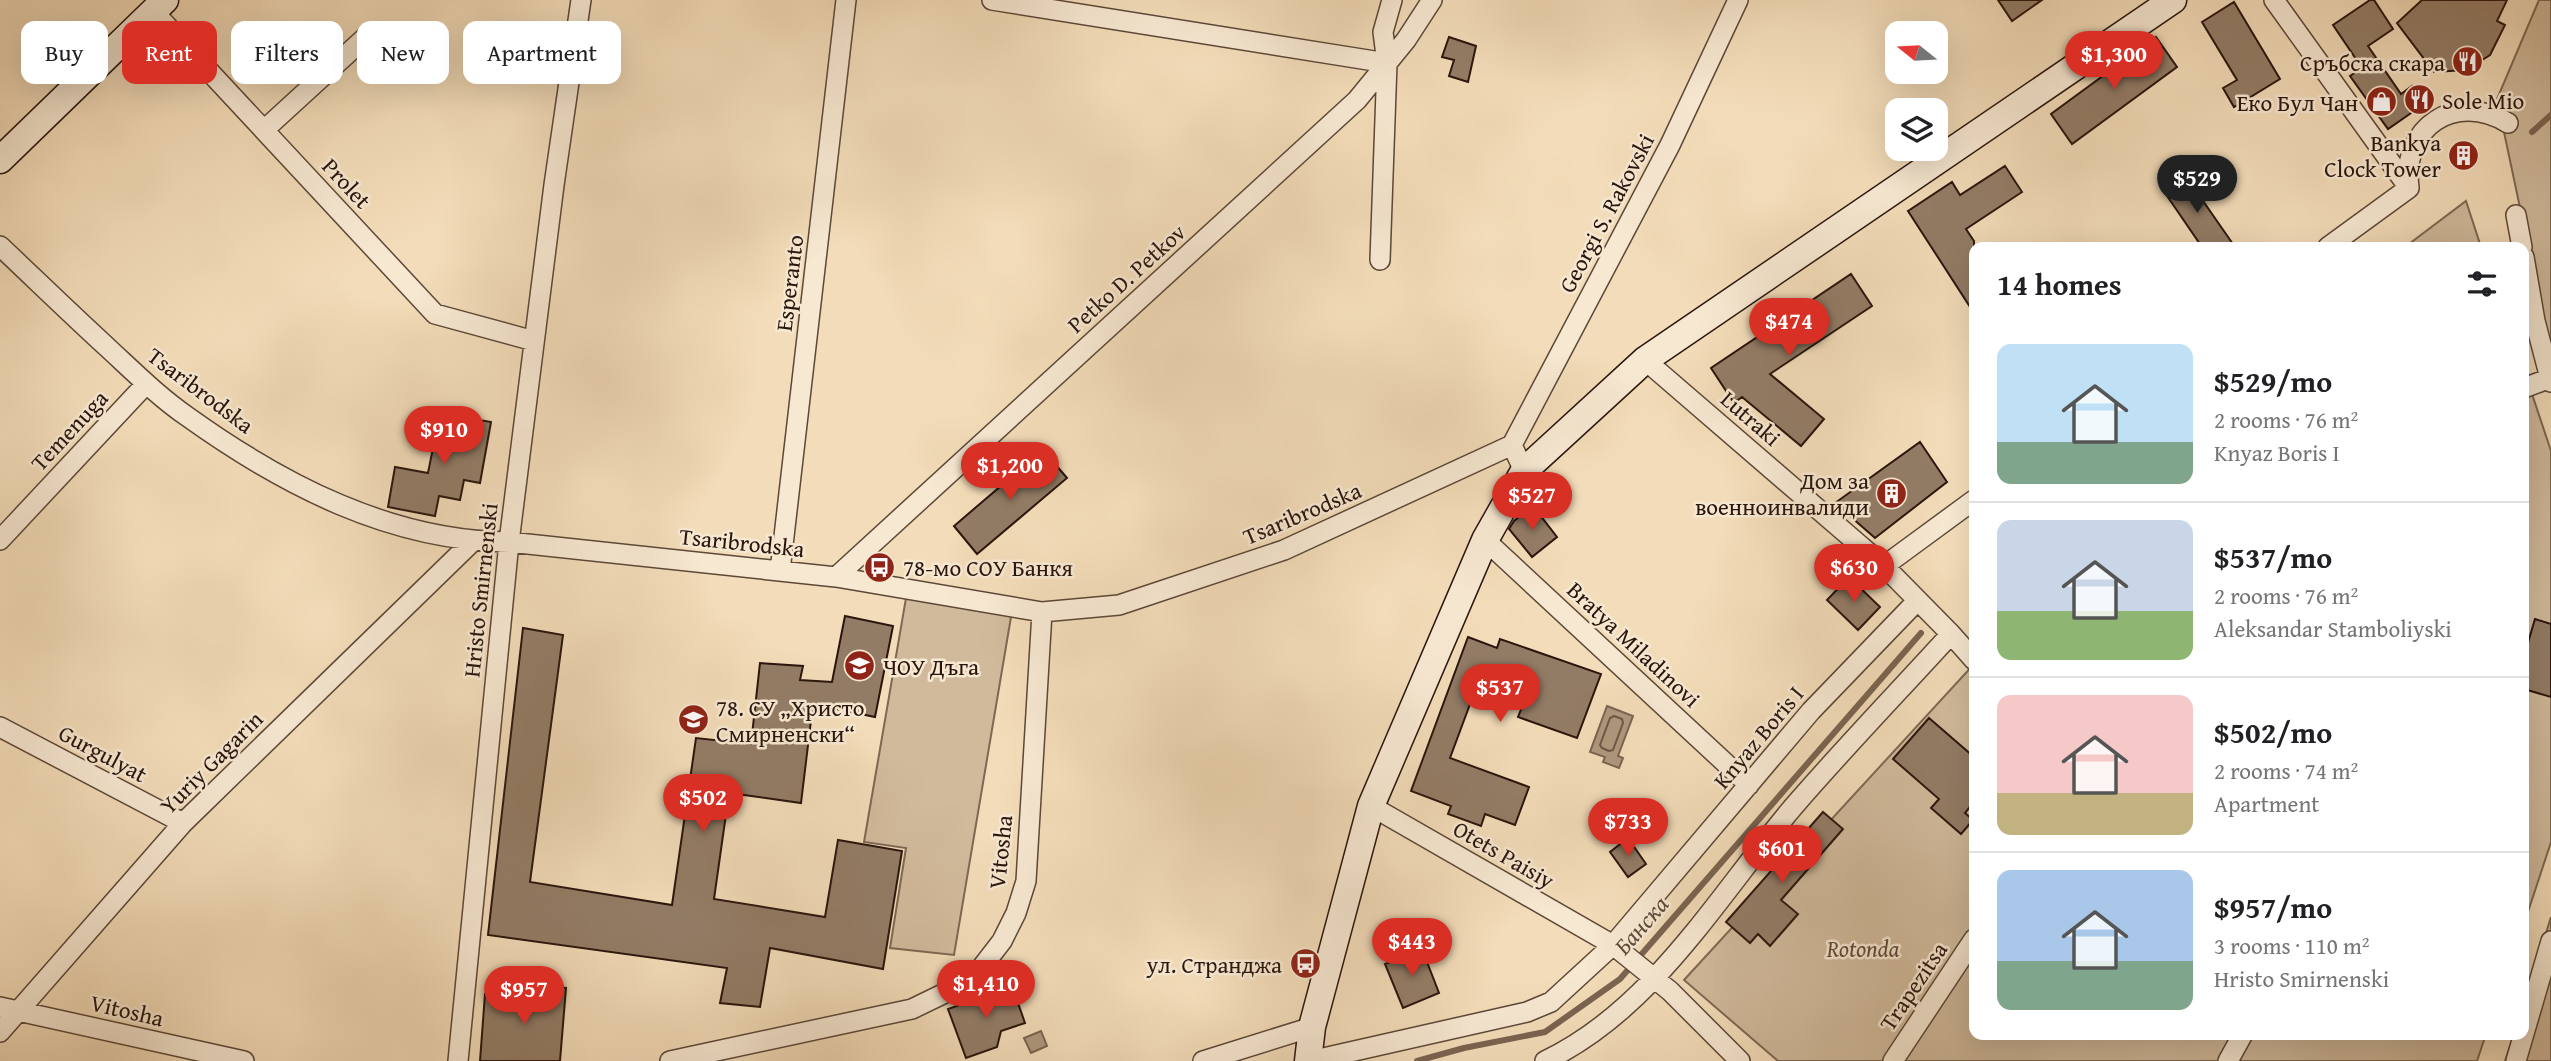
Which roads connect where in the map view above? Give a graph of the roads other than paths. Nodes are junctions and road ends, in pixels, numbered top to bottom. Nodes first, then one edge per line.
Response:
1 (581, 0) edge
2 (846, 0) edge
3 (992, 0) edge
4 (1392, 0) edge
5 (1432, 0) edge
6 (1738, 0) edge
7 (2173, 0) edge
8 (2274, 0) edge
9 (159, 6) edge
10 (357, 45) edge
11 (1387, 63) junction
12 (2508, 123) dead end
13 (264, 130) junction
14 (0, 160) edge
15 (2409, 188) junction
16 (2516, 215) dead end
17 (2335, 242) edge
18 (2521, 242) edge
19 (0, 246) edge
20 (1380, 260) dead end
21 (2529, 286) edge
22 (534, 341) junction
23 (1645, 360) junction
24 (2550, 380) edge
25 (146, 384) junction
26 (2529, 386) edge
27 (1512, 445) junction
28 (1524, 471) junction
29 (1969, 504) edge
30 (0, 540) edge
31 (1485, 540) junction
32 (472, 542) junction
33 (509, 542) junction
34 (1884, 566) junction
35 (780, 571) junction
36 (836, 577) junction
37 (1917, 601) junction
38 (1042, 612) junction
39 (1951, 634) junction
40 (1969, 654) edge
41 (0, 727) edge
42 (1749, 785) junction
43 (1371, 806) junction
44 (183, 823) junction
45 (2551, 941) edge
46 (1969, 946) edge
47 (1619, 950) junction
48 (1652, 977) junction
49 (8, 1008) edge
50 (2529, 1016) edge
51 (1312, 1027) junction
52 (0, 1031) edge
53 (2240, 1040) edge
54 (2522, 1040) edge
55 (244, 1061) edge
56 (458, 1061) edge
57 (670, 1061) edge
58 (1203, 1061) edge
59 (1309, 1061) edge
60 (1545, 1061) edge
61 (1740, 1061) edge
62 (1892, 1061) edge
63 (2228, 1061) edge
64 (2516, 1061) edge

1 - 22 street, Hristo Smirnenski
2 - 35 street, Esperanto
3 - 11 street
4 - 11 street
5 - 11 street, Petko D. Petkov
6 - 27 street, Georgi S. Rakovski
7 - 23 street
8 - 15 street
9 - 13 street, Prolet
9 - 14 street
10 - 13 street
11 - 20 street
11 - 36 street, Petko D. Petkov
12 - 15 street
13 - 22 street, Prolet
15 - 17 street
16 - 18 street
19 - 25 street, Tsaribrodska
21 - 24 street
22 - 33 street, Hristo Smirnenski
23 - 28 street
23 - 34 street, Lutraki
24 - 26 street
25 - 30 street, Temenuga
25 - 32 street, Tsaribrodska
27 - 28 street
27 - 38 street, Tsaribrodska
28 - 31 street
29 - 34 street
31 - 42 street, Bratya Miladinovi
31 - 43 street
32 - 33 street, Tsaribrodska
32 - 44 street, Yuriy Gagarin
33 - 35 street, Tsaribrodska
33 - 56 street, Hristo Smirnenski
34 - 37 street, Lutraki
35 - 36 street, Tsaribrodska
36 - 38 street, Tsaribrodska
37 - 39 street, Lutraki
37 - 42 street, Knyaz Boris I
38 - 57 street, Vitosha
39 - 40 street, Lutraki
39 - 48 street
41 - 44 street, Gurgulyat
42 - 47 street, Knyaz Boris I
43 - 47 street, Otets Paisiy
43 - 51 street
44 - 49 street, Yuriy Gagarin
45 - 50 street
46 - 62 street, Trapezitsa
47 - 48 street, Otets Paisiy
47 - 59 street, Knyaz Boris I
48 - 60 street
48 - 61 street
49 - 52 street, Yuriy Gagarin
49 - 55 street, Vitosha
51 - 58 street
51 - 59 street
53 - 63 street
54 - 64 street

